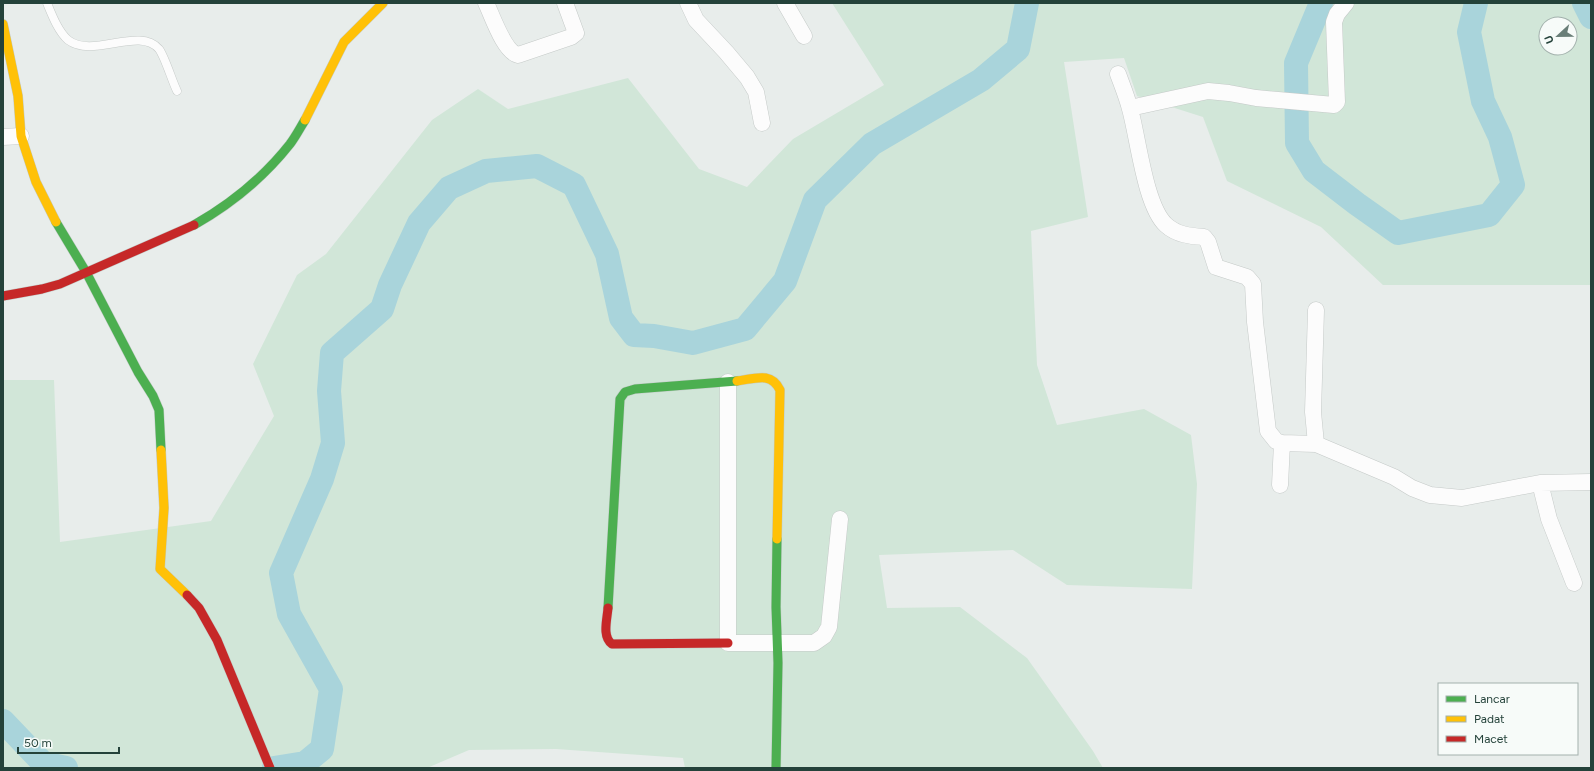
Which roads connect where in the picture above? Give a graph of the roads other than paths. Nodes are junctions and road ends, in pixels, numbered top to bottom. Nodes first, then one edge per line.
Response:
1 (47, 3) edge
2 (486, 3) edge
3 (565, 3) edge
4 (688, 3) edge
5 (785, 3) edge
6 (1346, 3) edge
7 (377, 5) edge
8 (3, 24) edge
9 (804, 36) dead end
10 (1118, 74) dead end
11 (176, 92) dead end
12 (1130, 108) junction
13 (762, 123) dead end
14 (21, 136) junction
15 (3, 137) edge
16 (86, 272) junction
17 (3, 296) edge
18 (1316, 310) dead end
19 (728, 382) junction
20 (1282, 443) junction
21 (1316, 444) junction
22 (1591, 482) edge
23 (1540, 483) junction
24 (1280, 485) dead end
25 (840, 519) dead end
26 (1574, 583) dead end
27 (728, 643) junction
28 (777, 643) junction
29 (270, 768) edge
30 (776, 768) edge

1 - 11 lane
2 - 3 street
4 - 13 street
5 - 9 street
6 - 12 street
7 - 16 street
8 - 14 street
10 - 12 street
12 - 20 street
14 - 15 street
14 - 16 street
16 - 17 street
16 - 29 street
18 - 21 street
19 - 27 street
19 - 27 street
19 - 28 street
20 - 21 street
20 - 24 street
21 - 23 street
22 - 23 street
23 - 26 street
25 - 28 street
27 - 28 street
28 - 30 street

